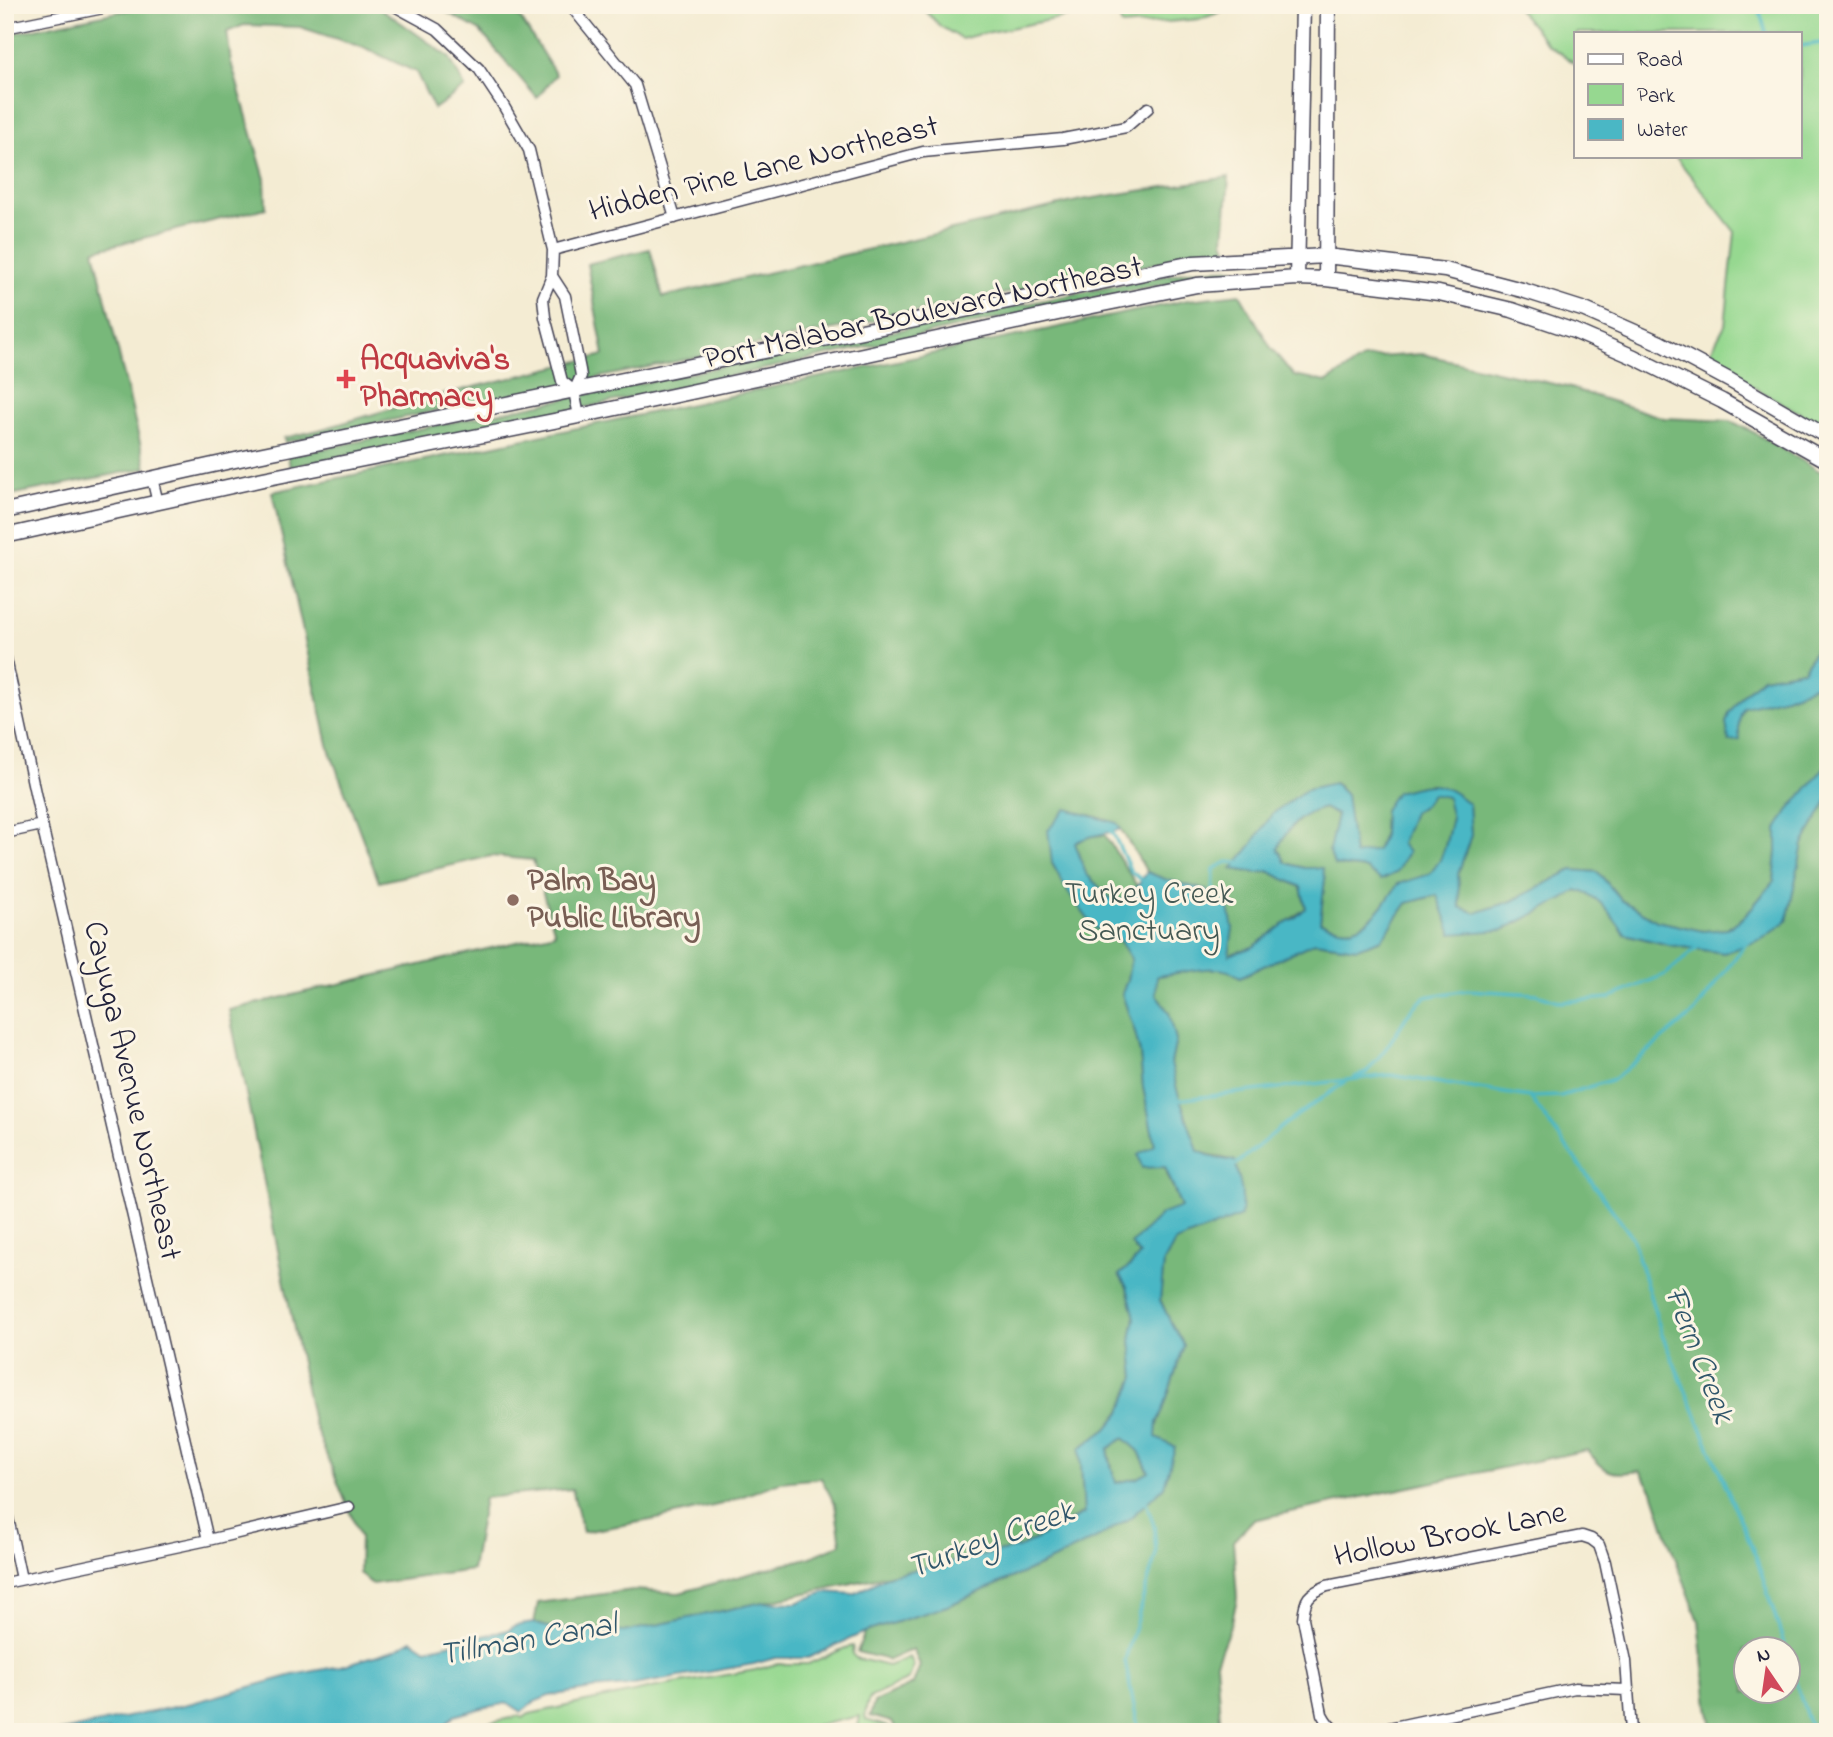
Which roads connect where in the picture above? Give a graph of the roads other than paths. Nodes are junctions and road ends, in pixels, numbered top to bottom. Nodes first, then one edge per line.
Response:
1 (118, 5) edge
2 (393, 5) edge
3 (1303, 5) edge
4 (1328, 5) edge
5 (576, 7) edge
6 (5, 28) edge
7 (1148, 108) dead end
8 (675, 218) junction
9 (553, 250) junction
10 (1298, 256) junction
11 (1326, 256) junction
12 (1445, 270) junction
13 (552, 276) junction
14 (1297, 278) junction
15 (1326, 279) junction
16 (1439, 293) junction
17 (1585, 310) junction
18 (1574, 331) junction
19 (574, 391) junction
20 (579, 416) junction
21 (1828, 437) edge
22 (1822, 458) edge
23 (152, 478) junction
24 (158, 503) junction
25 (5, 511) edge
26 (5, 536) edge
27 (5, 654) edge
28 (8, 678) edge
29 (42, 825) junction
30 (5, 833) edge
31 (5, 1504) edge
32 (349, 1507) dead end
33 (208, 1540) junction
34 (22, 1579) junction
35 (5, 1583) edge
36 (1627, 1690) junction
37 (1338, 1732) edge
38 (1370, 1732) edge
39 (1631, 1732) edge

1 - 6 street
2 - 9 street
3 - 10 street
4 - 11 street
5 - 8 street
7 - 8 street, Hidden Pine Lane Northeast
8 - 9 street, Hidden Pine Lane Northeast
9 - 13 street
10 - 11 street, Port Malabar Boulevard Northeast
10 - 14 street
10 - 19 street, Port Malabar Boulevard Northeast
11 - 12 street, Port Malabar Boulevard Northeast
11 - 15 street
12 - 16 street
12 - 17 street, Port Malabar Boulevard Northeast
13 - 19 street
13 - 19 street
14 - 15 street, Port Malabar Boulevard Northeast
14 - 20 street, Port Malabar Boulevard Northeast
15 - 16 street, Port Malabar Boulevard Northeast
16 - 18 street, Port Malabar Boulevard Northeast
17 - 18 street
17 - 21 street, Port Malabar Boulevard Northeast
18 - 22 street, Port Malabar Boulevard Northeast
19 - 20 street
19 - 23 street, Port Malabar Boulevard Northeast
20 - 24 street, Port Malabar Boulevard Northeast
23 - 24 street
23 - 25 street, Port Malabar Boulevard Northeast
24 - 26 street, Port Malabar Boulevard Northeast
27 - 28 street, Cayuga Avenue Northeast
28 - 29 street, Cayuga Avenue Northeast
29 - 30 street
29 - 33 street, Cayuga Avenue Northeast
31 - 34 street
32 - 33 street
33 - 34 street
34 - 35 street
36 - 37 street, Hollow Brook Lane
36 - 38 street
36 - 39 street, Hollow Brook Lane

